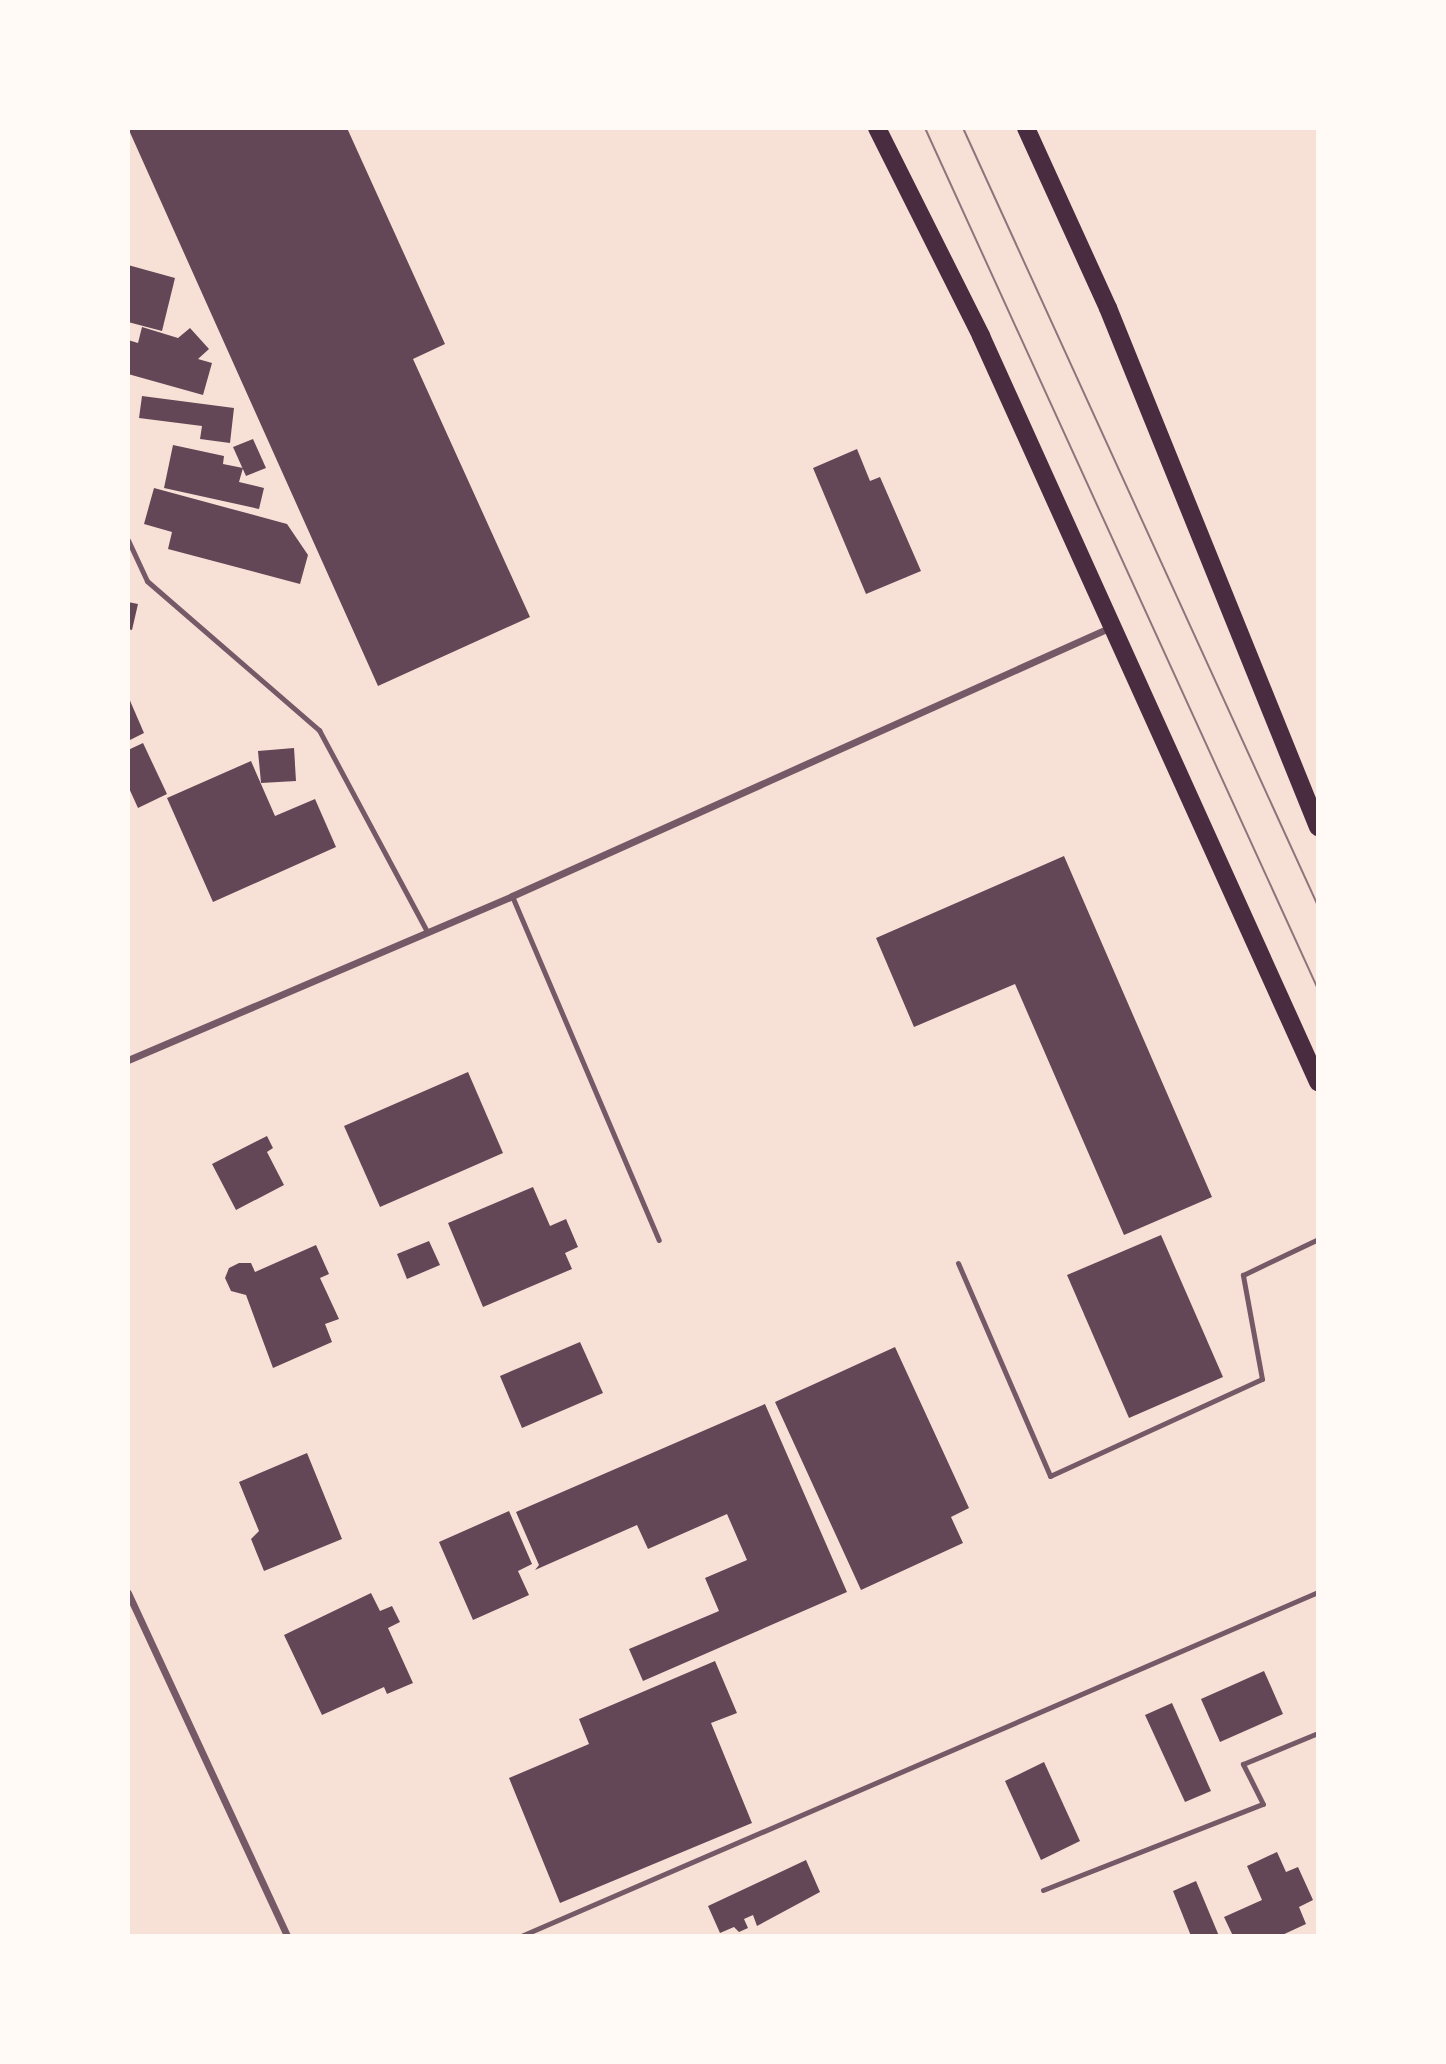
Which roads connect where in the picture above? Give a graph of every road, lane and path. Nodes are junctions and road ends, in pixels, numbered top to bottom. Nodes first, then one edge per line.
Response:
1 (877, 128) edge
2 (1026, 128) edge
3 (128, 540) edge
4 (1114, 625) junction
5 (1318, 827) edge
6 (512, 896) junction
7 (428, 933) junction
8 (128, 1060) edge
9 (1318, 1082) edge
10 (1318, 1239) edge
11 (659, 1240) dead end
12 (958, 1263) dead end
13 (1318, 1592) edge
14 (128, 1593) edge
15 (1318, 1733) edge
16 (1043, 1890) dead end
17 (287, 1936) edge
18 (521, 1936) edge

1 - 4 main road
2 - 5 main road
3 - 7 lane
4 - 6 street
4 - 9 main road
6 - 7 street
6 - 11 lane
7 - 8 street
10 - 12 lane
13 - 18 lane
14 - 17 street
15 - 16 lane

